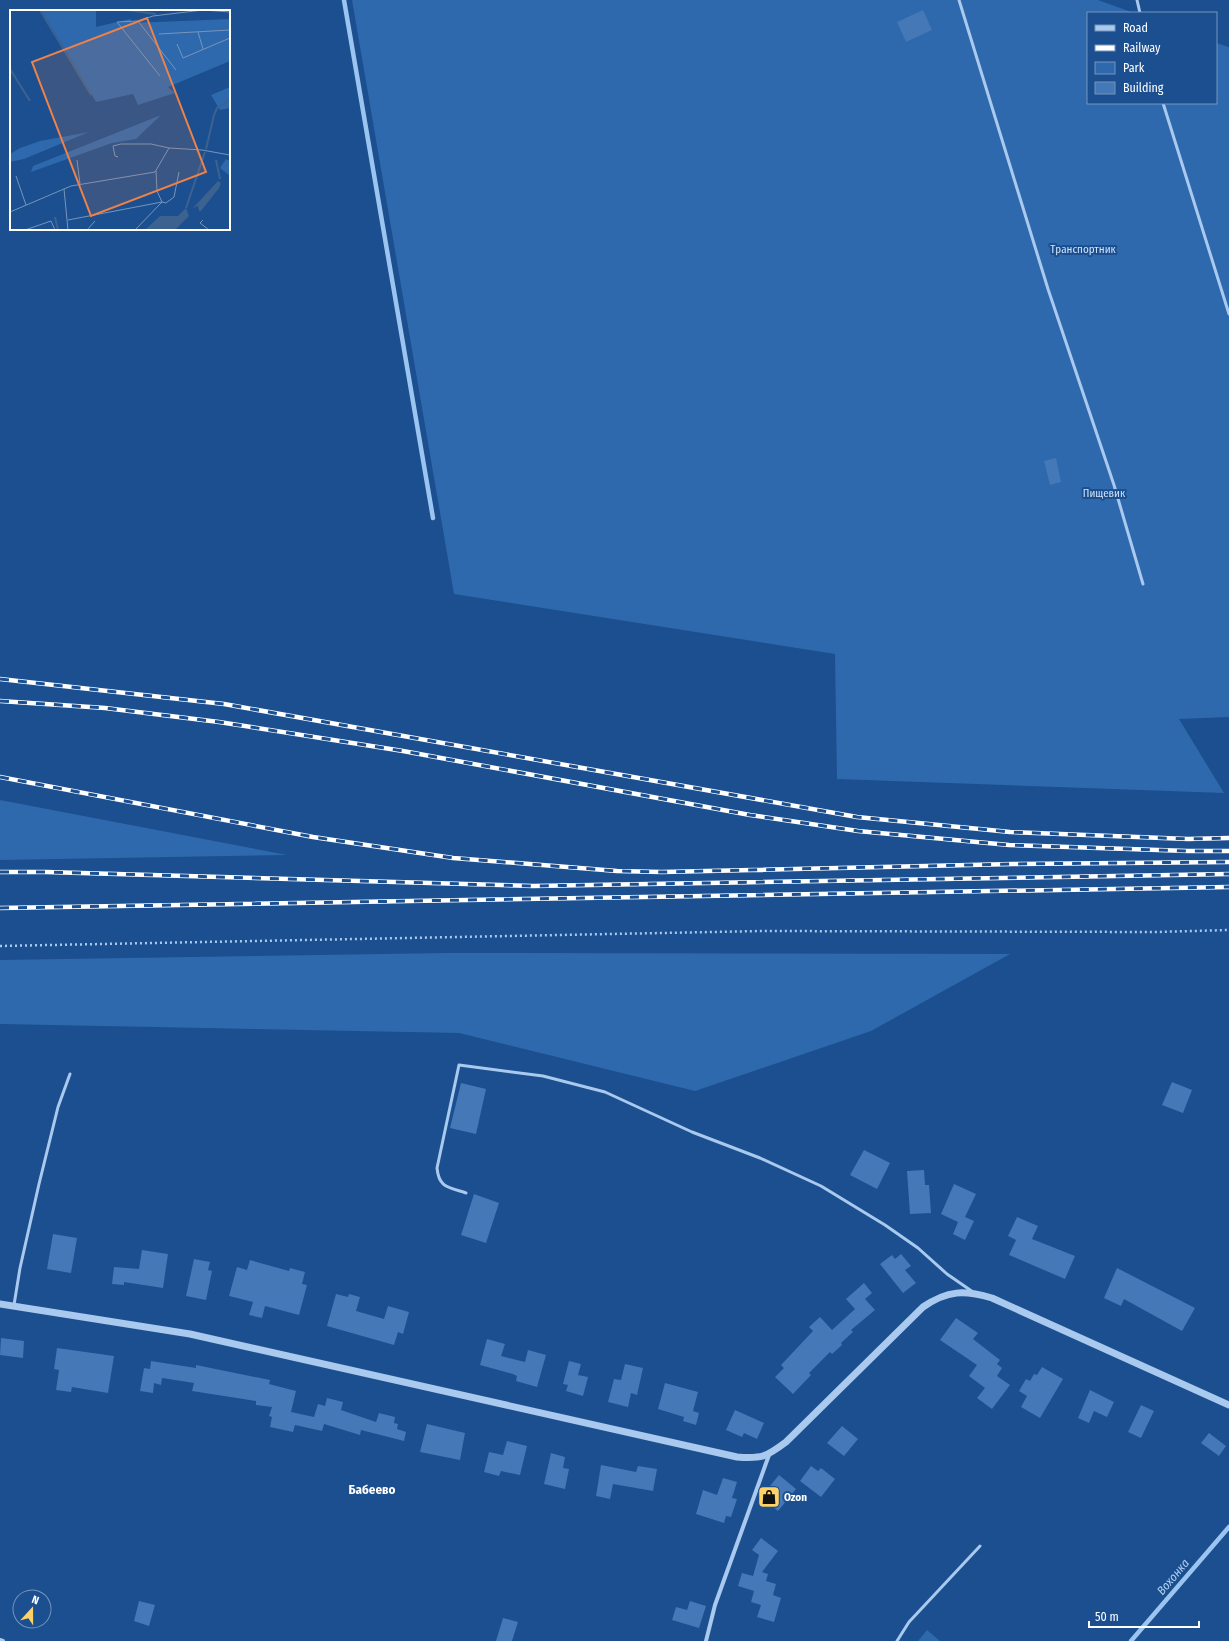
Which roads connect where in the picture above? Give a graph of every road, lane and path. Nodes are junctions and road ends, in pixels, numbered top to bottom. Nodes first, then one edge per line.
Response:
1 (959, 0) edge
2 (1137, 0) edge
3 (1140, 12) edge
4 (1163, 104) edge
5 (1229, 314) edge
6 (1143, 584) dead end
7 (1229, 930) edge
8 (0, 946) edge
9 (70, 1074) dead end
10 (466, 1193) dead end
11 (975, 1293) junction
12 (0, 1304) edge
13 (14, 1305) junction
14 (1229, 1405) edge
15 (769, 1455) junction
16 (980, 1546) dead end
17 (0, 1640) edge
18 (3, 1641) edge
19 (706, 1641) edge
20 (897, 1641) edge

1 - 6 lane
2 - 3 lane
4 - 5 lane
7 - 8 path
9 - 13 lane
10 - 11 lane
11 - 14 street
11 - 15 street
12 - 13 street
13 - 15 street
15 - 19 street
16 - 20 lane
17 - 18 street

